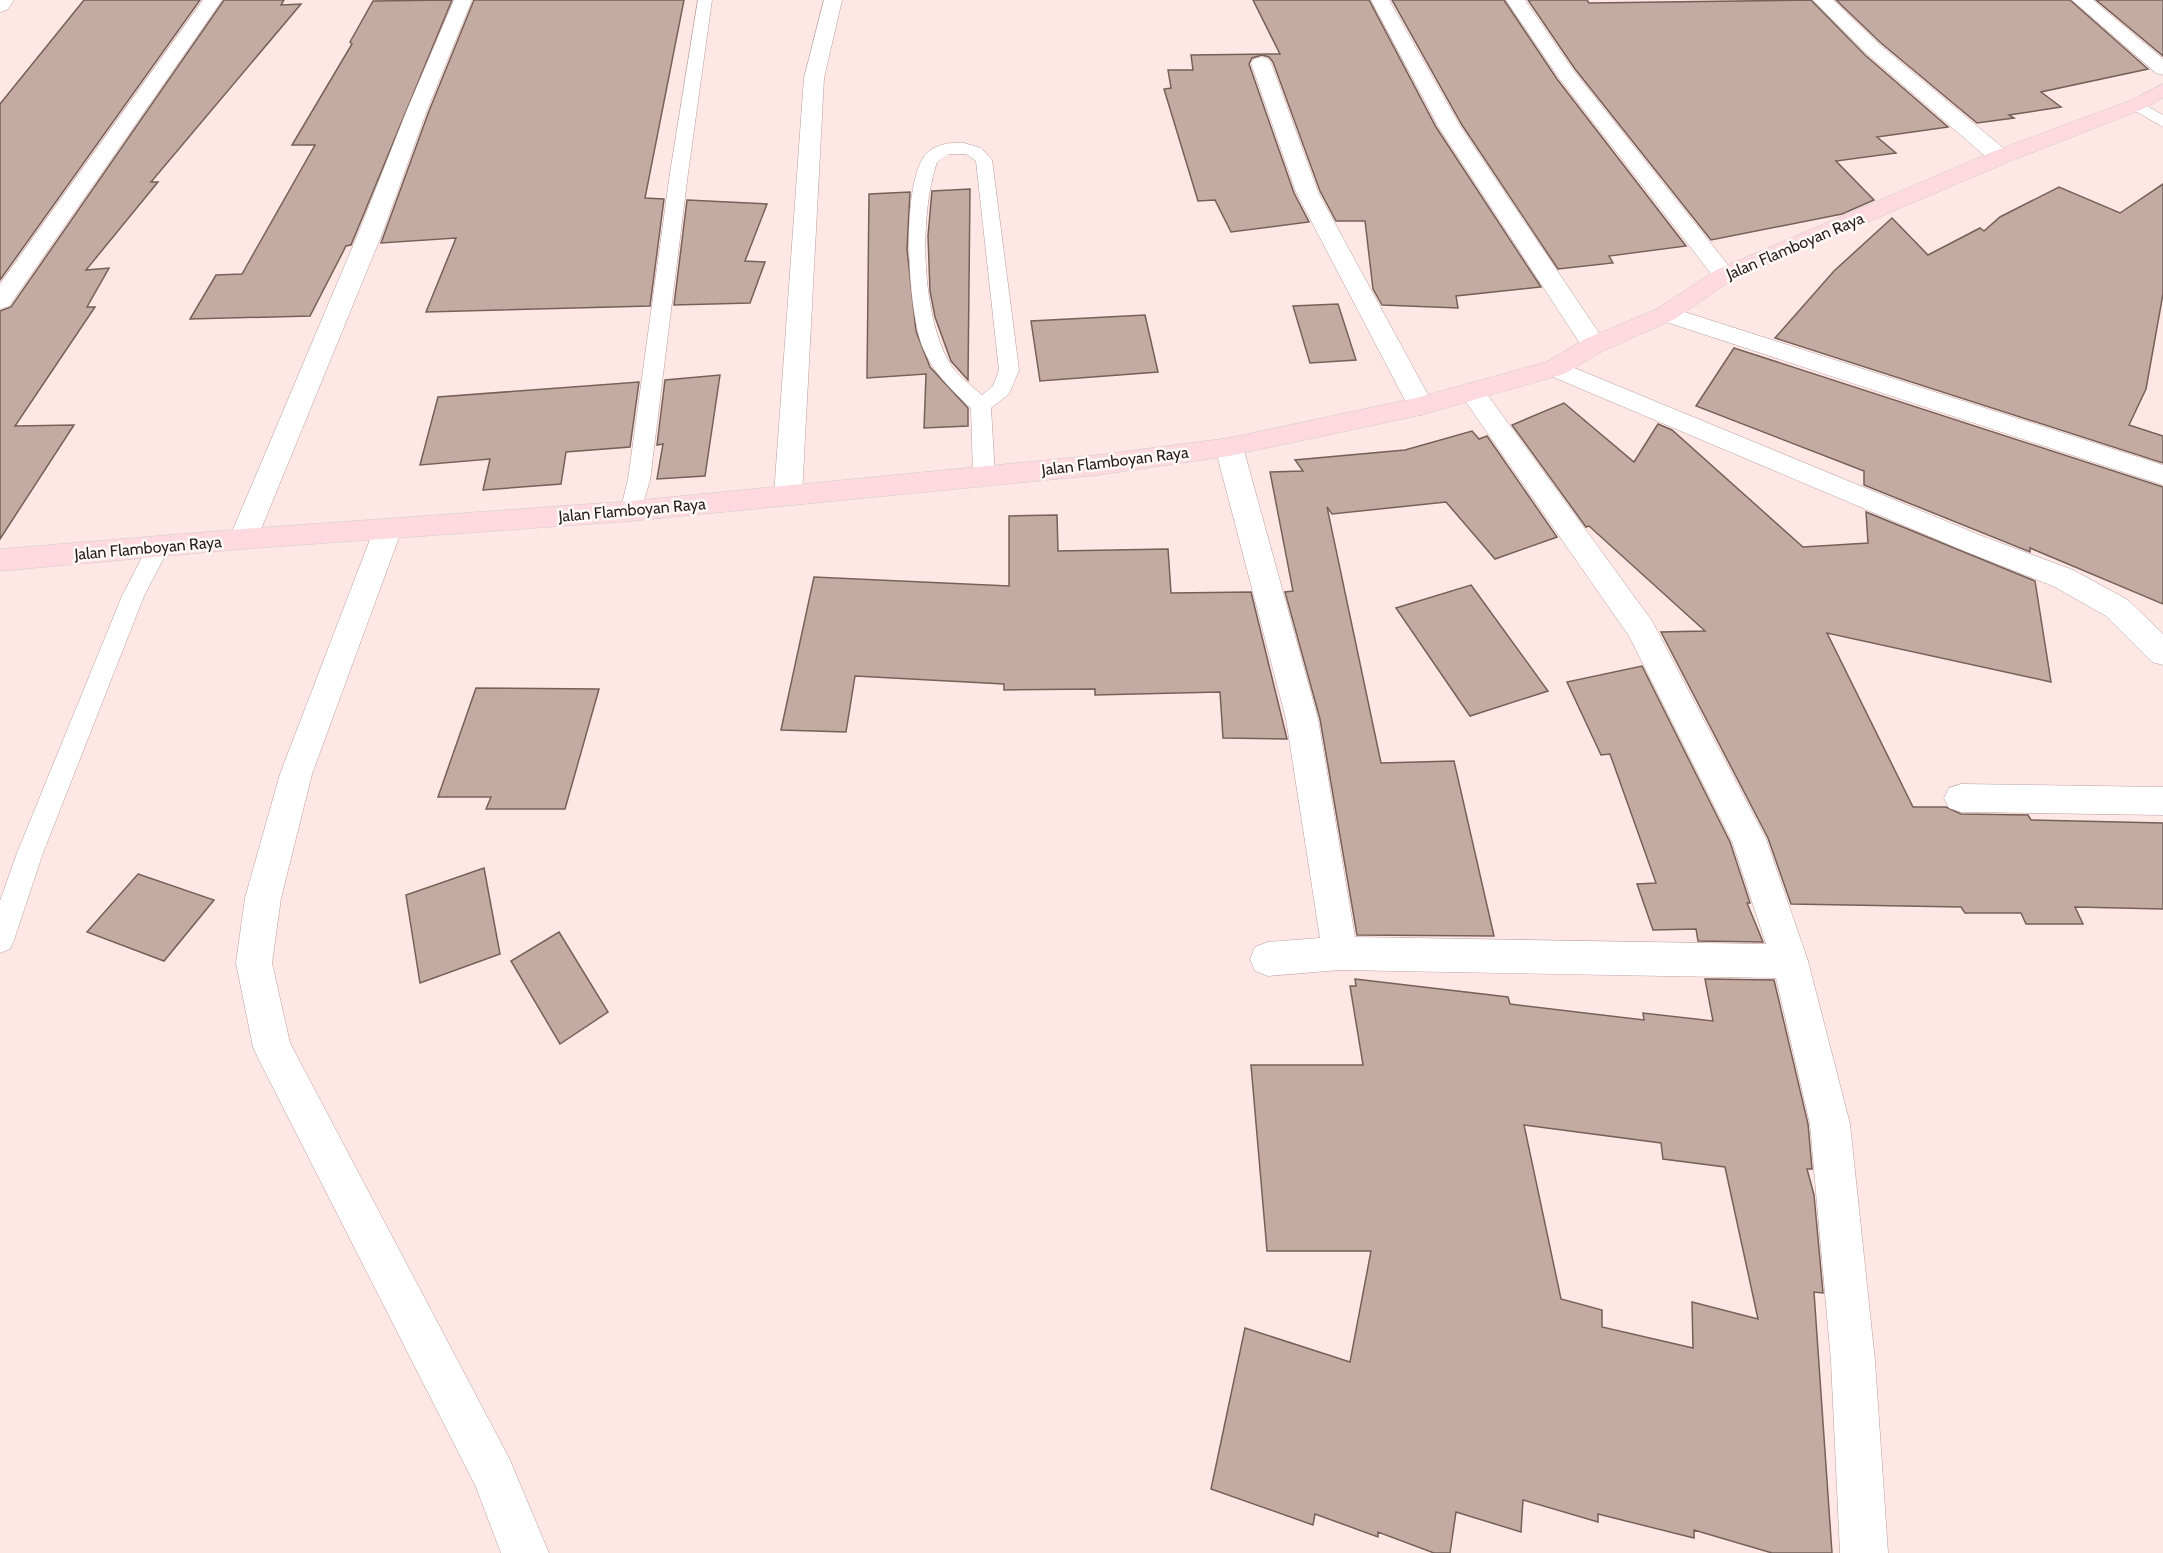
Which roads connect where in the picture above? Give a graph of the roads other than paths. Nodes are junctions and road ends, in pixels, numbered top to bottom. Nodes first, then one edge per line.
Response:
1 (5, 0) edge
2 (213, 0) edge
3 (463, 0) edge
4 (705, 0) edge
5 (833, 0) edge
6 (1380, 0) edge
7 (1515, 0) edge
8 (1822, 0) edge
9 (2081, 0) edge
10 (0, 6) edge
11 (1261, 63) dead end
12 (2163, 69) edge
13 (2163, 90) edge
14 (2136, 105) junction
15 (2163, 122) edge
16 (2000, 157) junction
17 (1724, 275) junction
18 (0, 301) edge
19 (1666, 314) junction
20 (1594, 345) junction
21 (1555, 368) junction
22 (1472, 392) junction
23 (981, 406) junction
24 (1421, 406) junction
25 (1229, 447) junction
26 (984, 475) junction
27 (2163, 475) edge
28 (788, 495) junction
29 (631, 511) junction
30 (388, 529) junction
31 (243, 539) junction
32 (158, 548) junction
33 (0, 560) edge
34 (2163, 653) edge
35 (1961, 798) dead end
36 (2163, 801) edge
37 (0, 940) edge
38 (1340, 953) junction
39 (1268, 959) dead end
40 (1790, 961) junction
41 (525, 1553) edge
42 (1864, 1553) edge

1 - 10 street
2 - 18 street
3 - 31 street
4 - 29 lane
5 - 28 street
6 - 20 street
7 - 17 street
8 - 16 street
9 - 12 street
11 - 24 street
13 - 14 main road, Jalan Flamboyan Raya
14 - 15 lane
14 - 16 main road, Jalan Flamboyan Raya
16 - 17 main road, Jalan Flamboyan Raya
17 - 19 main road, Jalan Flamboyan Raya
19 - 20 main road, Jalan Flamboyan Raya
19 - 27 street
20 - 21 main road, Jalan Flamboyan Raya
21 - 22 main road, Jalan Flamboyan Raya
21 - 34 street
22 - 24 main road, Jalan Flamboyan Raya
22 - 40 street
23 - 23 lane
23 - 26 lane
24 - 25 main road, Jalan Flamboyan Raya
25 - 26 main road, Jalan Flamboyan Raya
25 - 38 street
26 - 28 main road, Jalan Flamboyan Raya
28 - 29 main road, Jalan Flamboyan Raya
29 - 30 main road, Jalan Flamboyan Raya
30 - 31 main road, Jalan Flamboyan Raya
30 - 41 street
31 - 32 main road, Jalan Flamboyan Raya
32 - 33 main road, Jalan Flamboyan Raya
32 - 37 lane
35 - 36 street
38 - 39 street
38 - 40 street
40 - 42 street

